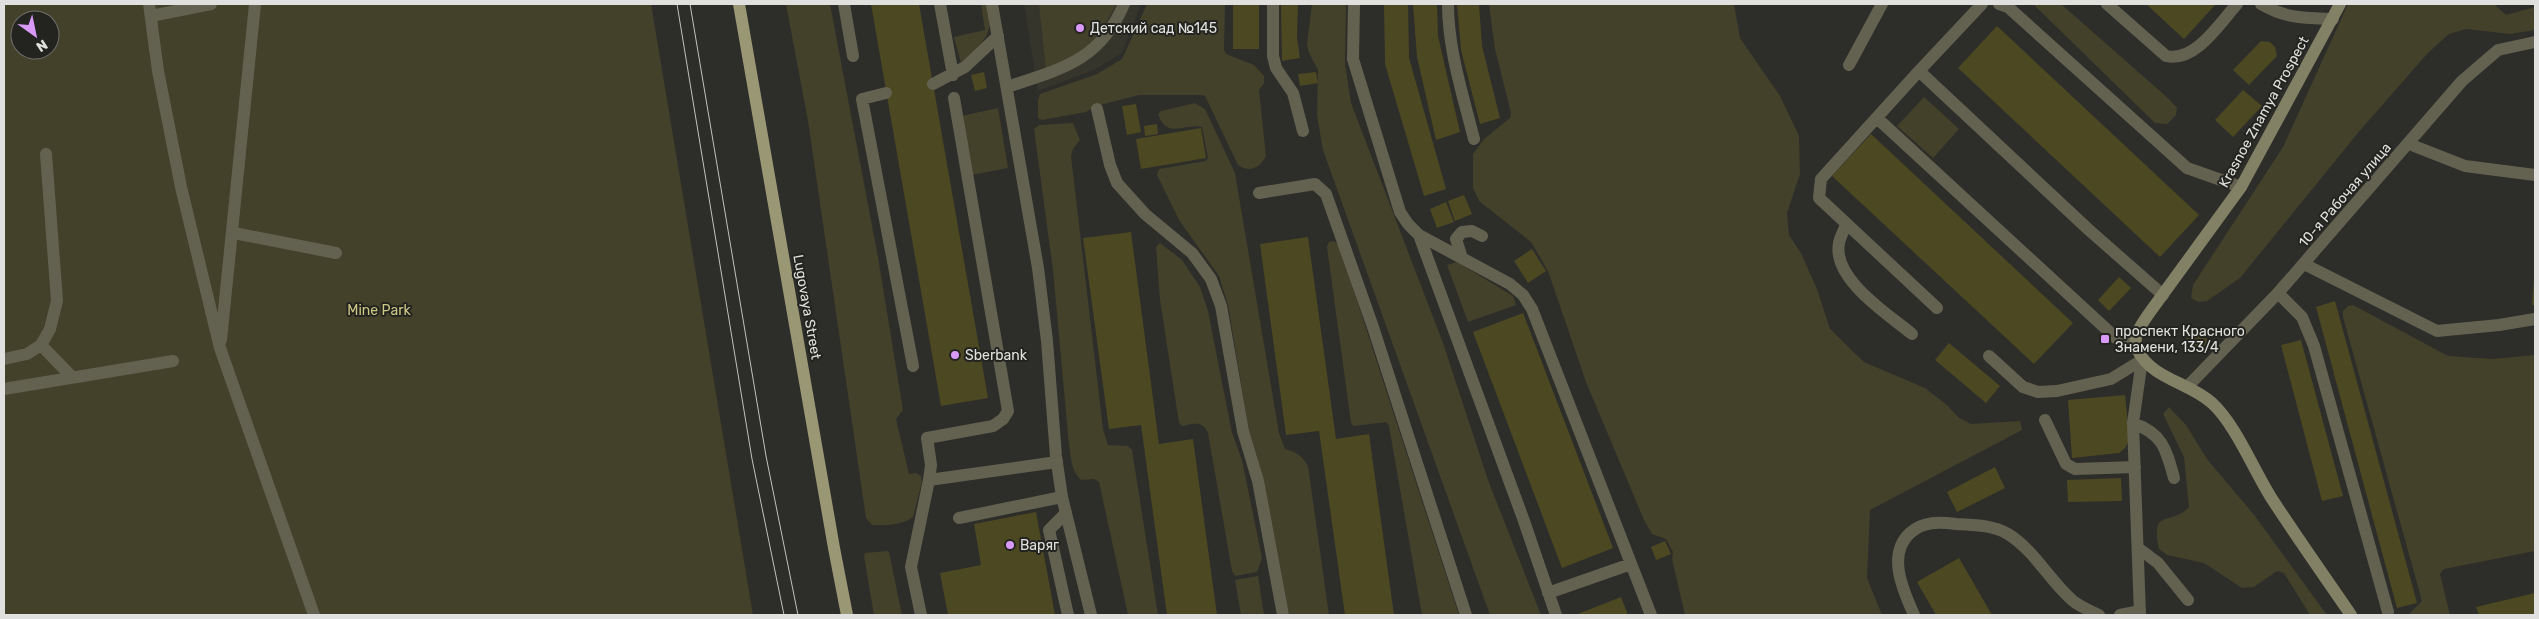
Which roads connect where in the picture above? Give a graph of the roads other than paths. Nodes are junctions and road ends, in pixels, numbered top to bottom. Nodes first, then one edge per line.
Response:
1 (211, 4) edge
2 (255, 4) edge
3 (739, 4) edge
4 (844, 4) edge
5 (940, 4) edge
6 (992, 4) edge
7 (1124, 4) edge
8 (1273, 4) edge
9 (1354, 4) edge
10 (1448, 4) edge
11 (1882, 4) edge
12 (1982, 4) edge
13 (1999, 4) edge
14 (2107, 4) edge
15 (2237, 4) edge
16 (2261, 4) edge
17 (2340, 4) edge
18 (150, 10) edge
19 (2333, 19) junction
20 (998, 36) junction
21 (2535, 42) edge
22 (853, 56) dead end
23 (1849, 65) dead end
24 (1919, 71) junction
25 (953, 76) junction
26 (933, 84) dead end
27 (1007, 86) junction
28 (886, 93) dead end
29 (954, 98) dead end
30 (1096, 109) dead end
31 (1878, 119) junction
32 (1302, 131) dead end
33 (1474, 140) dead end
34 (2409, 144) junction
35 (46, 154) dead end
36 (2535, 175) edge
37 (2241, 187) junction
38 (1259, 193) dead end
39 (1846, 224) junction
40 (234, 233) junction
41 (1419, 234) junction
42 (1482, 236) dead end
43 (336, 254) dead end
44 (1461, 256) junction
45 (2304, 264) junction
46 (2278, 293) junction
47 (2163, 296) junction
48 (1937, 308) dead end
49 (2535, 319) edge
50 (1912, 334) dead end
51 (41, 345) junction
52 (2135, 346) junction
53 (220, 348) junction
54 (1989, 356) dead end
55 (4, 359) edge
56 (2142, 360) junction
57 (173, 361) dead end
58 (913, 366) dead end
59 (72, 377) junction
60 (2187, 387) junction
61 (4, 388) edge
62 (2045, 420) dead end
63 (2133, 423) junction
64 (1057, 462) junction
65 (2135, 467) junction
66 (2174, 478) dead end
67 (929, 480) junction
68 (1062, 497) junction
69 (1066, 513) junction
70 (959, 518) dead end
71 (2138, 548) junction
72 (1631, 564) junction
73 (1548, 594) junction
74 (2188, 600) dead end
75 (2388, 612) dead end
76 (2140, 613) edge
77 (314, 615) edge
78 (848, 615) edge
79 (921, 615) edge
80 (1068, 615) edge
81 (1091, 615) edge
82 (1283, 615) edge
83 (1466, 615) edge
84 (1556, 615) edge
85 (1650, 615) edge
86 (1914, 615) edge
87 (2099, 615) edge
88 (2120, 615) edge
89 (2352, 615) edge

1 - 18 street
2 - 40 street
3 - 78 main road, Lugovaya Street
4 - 22 street
5 - 25 street
6 - 20 street
7 - 27 street
8 - 32 street
9 - 41 street
10 - 33 street
11 - 23 street
12 - 24 street
13 - 37 street
14 - 15 street
16 - 19 street
17 - 19 main road, Krasnoe Znamya Prospect
18 - 53 street
19 - 37 main road, Krasnoe Znamya Prospect
20 - 25 street
20 - 27 street
21 - 34 street, 10-я Рабочая улица
24 - 31 street
24 - 47 street
25 - 26 street
27 - 64 street
28 - 58 street
29 - 67 street
30 - 82 street
31 - 39 street
31 - 52 street
34 - 36 street
34 - 45 street, 10-я Рабочая улица
35 - 51 street
37 - 47 main road, Krasnoe Znamya Prospect
38 - 83 street
39 - 48 street
39 - 50 street
40 - 43 street
40 - 53 street
41 - 44 street
41 - 73 street
42 - 44 street
44 - 72 street
45 - 46 street, 10-я Рабочая улица
45 - 49 street
46 - 60 street, 10-я Рабочая улица
46 - 75 street
47 - 52 main road, Krasnoe Znamya Prospect
51 - 55 street
51 - 59 street
52 - 56 main road
53 - 77 street
54 - 56 street
56 - 60 main road
56 - 63 street
57 - 59 street
59 - 61 street
60 - 89 main road
62 - 65 street
63 - 65 street
63 - 66 street
64 - 67 street
64 - 68 street
65 - 71 street
67 - 79 street
68 - 69 street
68 - 70 street
69 - 80 street
69 - 81 street
71 - 74 street
71 - 76 street
72 - 73 street
72 - 85 street
73 - 84 street
76 - 88 street
86 - 87 street

